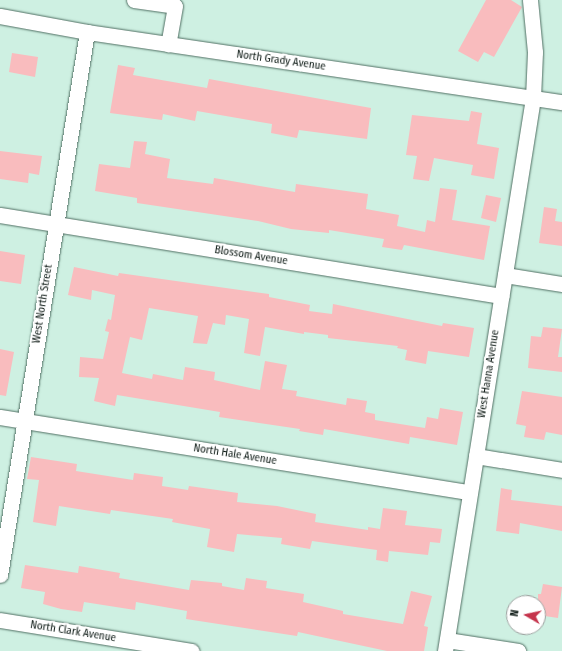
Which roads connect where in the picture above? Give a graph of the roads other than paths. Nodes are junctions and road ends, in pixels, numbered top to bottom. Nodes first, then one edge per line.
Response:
1 (134, 0) edge
2 (530, 0) edge
3 (175, 3) edge
4 (0, 16) edge
5 (87, 32) junction
6 (168, 44) junction
7 (533, 98) junction
8 (562, 102) edge
9 (0, 215) edge
10 (56, 224) junction
11 (505, 275) junction
12 (562, 284) edge
13 (502, 296) junction
14 (0, 417) edge
15 (24, 421) junction
16 (476, 456) junction
17 (562, 470) edge
18 (470, 492) junction
19 (0, 574) edge
20 (0, 620) edge
21 (446, 646) edge
22 (192, 651) edge
23 (518, 651) edge

1 - 3 street
2 - 7 street, West Hanna Avenue
3 - 6 street
4 - 5 street, North Grady Avenue
5 - 6 street, North Grady Avenue
5 - 10 street, West North Street
6 - 7 street, North Grady Avenue
7 - 8 street, North Grady Avenue
7 - 11 street, West Hanna Avenue
9 - 10 street, Blossom Avenue
10 - 13 street, Blossom Avenue
10 - 15 street, West North Street
11 - 12 street
11 - 13 street, West Hanna Avenue
13 - 16 street, West Hanna Avenue
14 - 15 street, North Hale Avenue
15 - 18 street, North Hale Avenue
15 - 19 street, West North Street
16 - 17 street
16 - 18 street, West Hanna Avenue
18 - 21 street, West Hanna Avenue
20 - 22 street, North Clark Avenue
21 - 23 street

